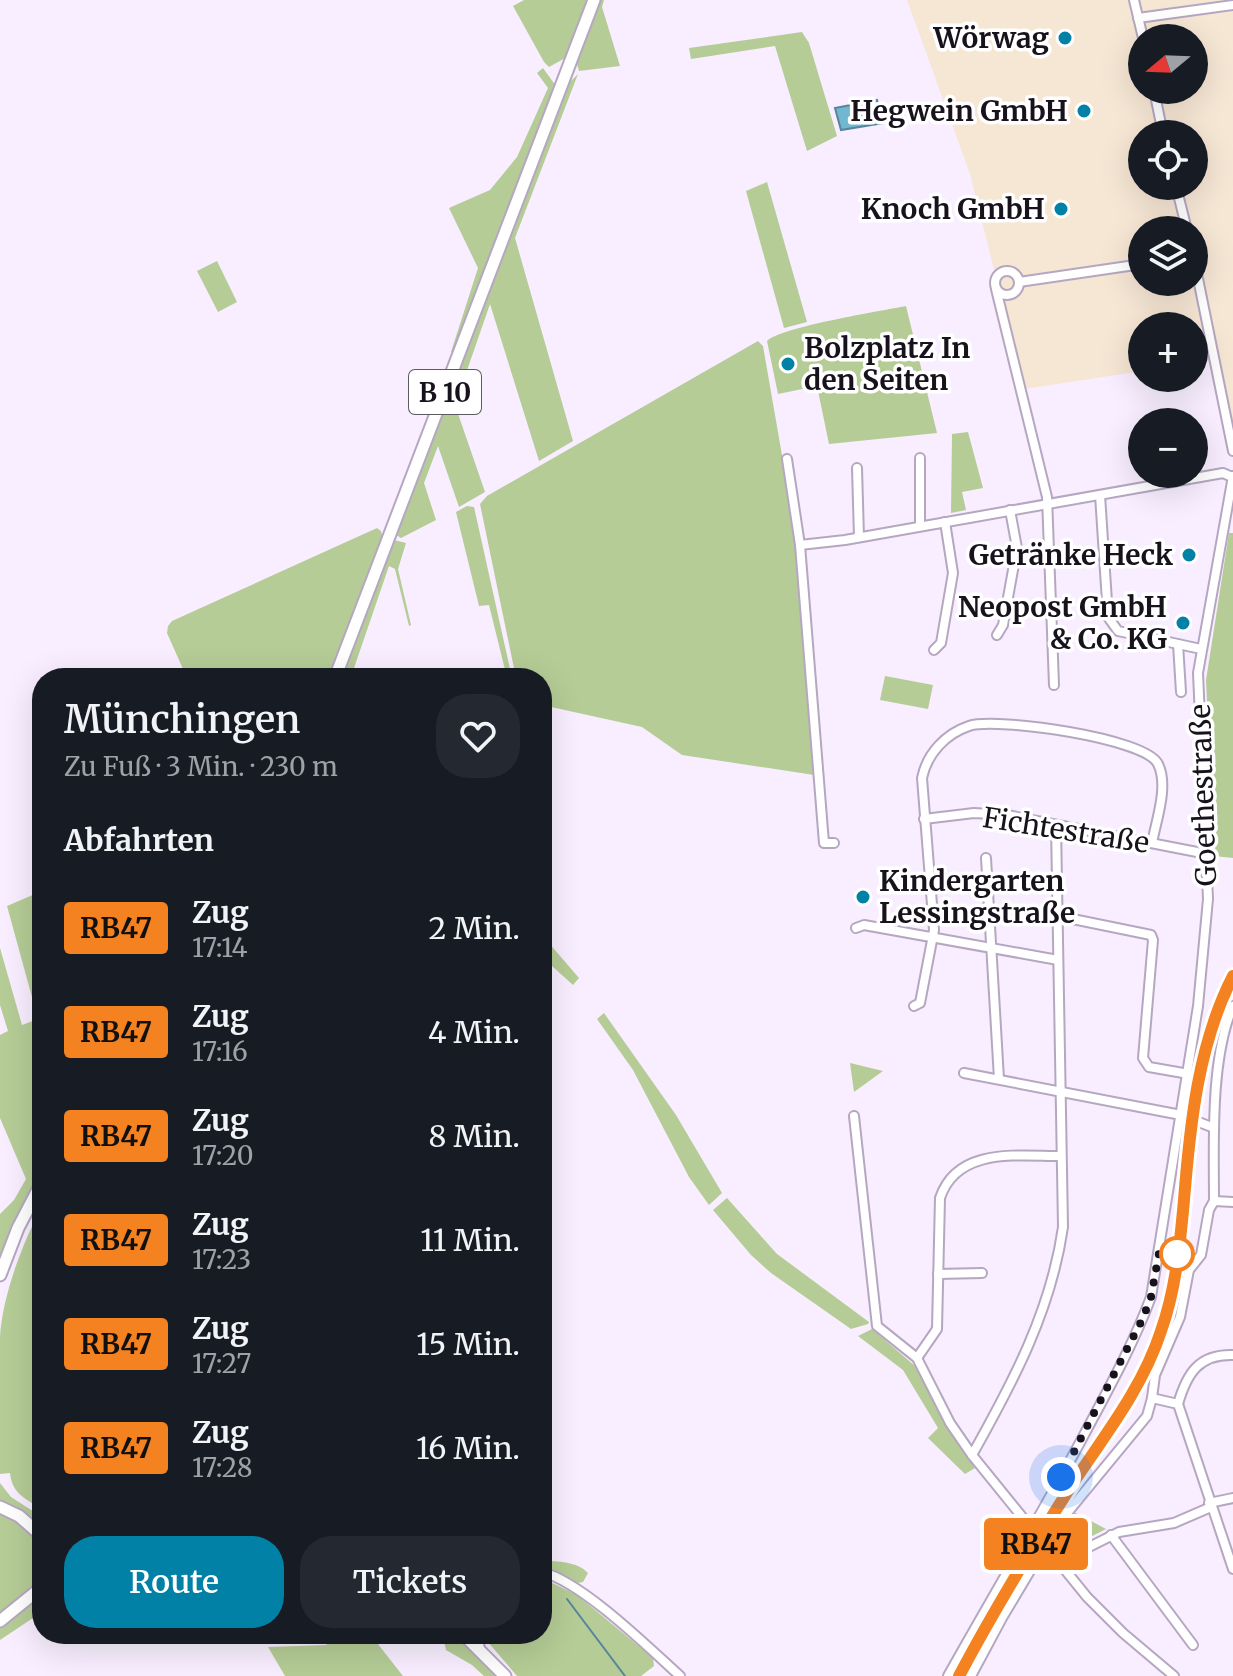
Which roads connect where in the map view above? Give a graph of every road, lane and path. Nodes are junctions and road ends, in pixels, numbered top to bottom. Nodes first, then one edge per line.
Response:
1 (594, 0) edge
2 (1134, 0) edge
3 (1233, 5) edge
4 (1138, 18) junction
5 (1140, 24) edge
6 (1128, 266) edge
7 (1019, 282) junction
8 (996, 289) junction
9 (1202, 296) edge
10 (1233, 451) edge
11 (920, 458) dead end
12 (787, 459) dead end
13 (857, 468) dead end
14 (1232, 477) edge
15 (1100, 495) junction
16 (1047, 504) junction
17 (1010, 510) junction
18 (945, 522) junction
19 (920, 525) junction
20 (859, 537) junction
21 (800, 545) junction
22 (997, 635) dead end
23 (1178, 644) junction
24 (1201, 649) junction
25 (934, 650) dead end
26 (339, 668) edge
27 (1054, 685) dead end
28 (1181, 692) dead end
29 (924, 819) junction
30 (1056, 825) junction
31 (834, 843) dead end
32 (1152, 843) junction
33 (1207, 857) junction
34 (986, 858) dead end
35 (1058, 916) junction
36 (856, 928) dead end
37 (933, 938) junction
38 (992, 948) junction
39 (1058, 960) junction
40 (914, 1006) dead end
41 (1233, 1006) edge
42 (964, 1073) dead end
43 (1189, 1074) junction
44 (999, 1079) junction
45 (1059, 1090) junction
46 (1181, 1115) junction
47 (854, 1116) dead end
48 (1214, 1128) junction
49 (1060, 1156) junction
50 (32, 1201) edge
51 (1214, 1201) junction
52 (1233, 1202) edge
53 (982, 1273) dead end
54 (938, 1274) junction
55 (0, 1275) edge
56 (1233, 1355) edge
57 (917, 1358) junction
58 (1152, 1398) junction
59 (1178, 1404) junction
60 (972, 1455) junction
61 (1233, 1498) edge
62 (1210, 1505) junction
63 (0, 1507) edge
64 (32, 1527) edge
65 (1033, 1530) junction
66 (1111, 1535) junction
67 (1045, 1545) junction
68 (1057, 1559) junction
69 (1233, 1569) edge
70 (552, 1576) edge
71 (32, 1595) edge
72 (0, 1621) edge
73 (474, 1644) edge
74 (479, 1644) edge
75 (1193, 1645) dead end
76 (480, 1649) junction
77 (505, 1676) edge
78 (680, 1676) edge
79 (948, 1676) edge
80 (971, 1676) edge
81 (1174, 1676) edge

1 - 26 main road, B 10
2 - 4 street
3 - 4 street
4 - 5 street
6 - 7 street
7 - 8 street
7 - 8 street
8 - 16 street
9 - 10 street
11 - 19 street
12 - 21 street
13 - 20 street
14 - 15 street
14 - 24 street, Goethestraße
15 - 16 street
15 - 23 street
16 - 17 street
16 - 27 street
17 - 18 street
17 - 22 street
18 - 19 street
18 - 25 street
19 - 20 street
20 - 21 street
21 - 31 street
23 - 24 street
23 - 28 street
24 - 33 street, Goethestraße
29 - 30 street, Fichtestraße
29 - 32 street
29 - 37 street
30 - 32 street, Fichtestraße
30 - 35 street
32 - 33 street, Fichtestraße
33 - 43 street, Goethestraße
34 - 38 street
35 - 39 street
35 - 43 street
36 - 37 street
37 - 38 street
37 - 40 street
38 - 39 street
38 - 44 street
39 - 45 street
41 - 48 street
42 - 44 street
43 - 46 street, Goethestraße
44 - 45 street
45 - 46 street
45 - 49 street
46 - 48 street
46 - 65 street, Goethestraße
47 - 57 street
48 - 51 street
49 - 54 street
49 - 60 street
50 - 55 main road
51 - 52 street
51 - 58 street
53 - 54 street
54 - 57 street
56 - 59 street
57 - 60 street
58 - 59 street
58 - 67 street
59 - 62 street
60 - 65 street
61 - 62 street
62 - 66 street
62 - 69 street
63 - 64 main road
65 - 67 street
65 - 79 street, Goethestraße
66 - 68 street
66 - 75 street
67 - 68 street
67 - 80 street
68 - 81 street
70 - 78 street
71 - 72 main road
73 - 76 main road
74 - 76 street
76 - 77 main road

